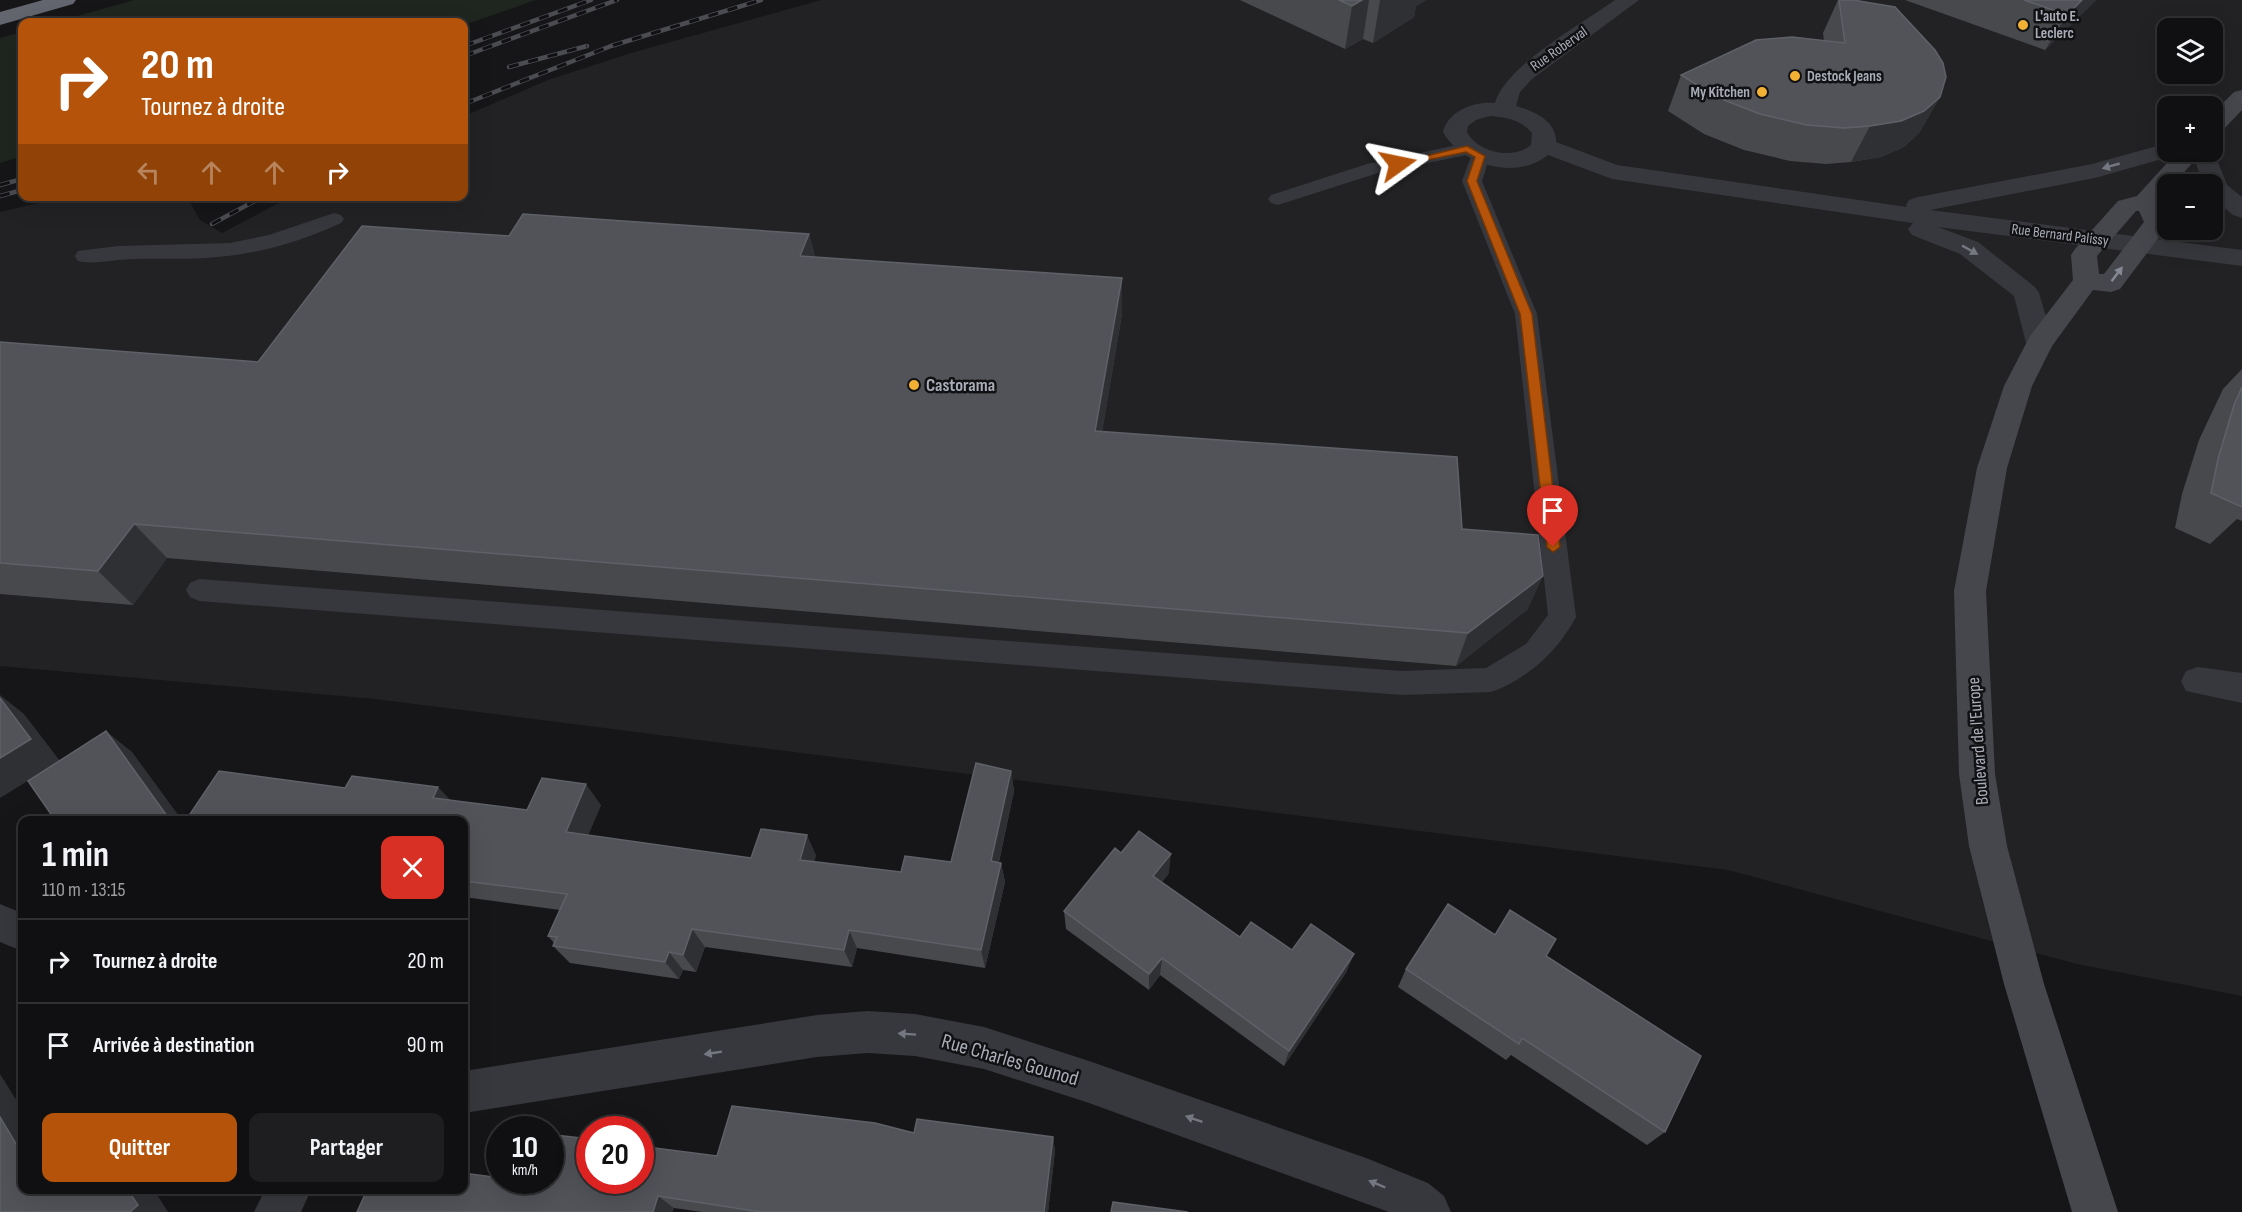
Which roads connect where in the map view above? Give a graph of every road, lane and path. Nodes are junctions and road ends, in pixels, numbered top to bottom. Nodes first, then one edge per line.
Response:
1 (66, 0) edge
2 (1629, 0) edge
3 (0, 19) edge
4 (2242, 98) edge
5 (1504, 110) junction
6 (2223, 117) edge
7 (1545, 146) junction
8 (1474, 152) junction
9 (2157, 153) edge
10 (2181, 162) edge
11 (2208, 162) edge
12 (1278, 199) dead end
13 (2146, 201) junction
14 (2242, 210) edge
15 (1877, 211) junction
16 (334, 219) dead end
17 (2097, 240) junction
18 (2139, 245) junction
19 (86, 256) dead end
20 (2242, 258) edge
21 (2086, 281) junction
22 (2040, 343) junction
23 (199, 590) dead end
24 (2198, 681) dead end
25 (2242, 688) edge
26 (0, 923) edge
27 (18, 930) edge
28 (468, 1091) edge
29 (287, 1194) edge
30 (277, 1212) edge
31 (1428, 1212) edge
32 (2095, 1212) edge

1 - 3 highway
2 - 5 street, Rue Roberval
4 - 6 main road
5 - 7 street
5 - 8 street
7 - 8 street
7 - 15 street, Rue Bernard Palissy
8 - 12 lane
8 - 23 lane
9 -> 15 street, Rue Bernard Palissy
10 - 13 main road
11 - 14 street
13 - 17 main road
13 - 18 main road
15 - 17 street, Rue Bernard Palissy
15 -> 22 street, Rue Bernard Palissy
16 - 19 lane
17 - 18 street, Rue Bernard Palissy
17 - 21 main road
18 - 20 street, Rue Bernard Palissy
21 -> 18 main road
21 - 22 main road, Boulevard de l'Europe
22 - 32 main road, Boulevard de l'Europe
24 - 25 street
26 - 27 street
31 -> 28 street, Rue Charles Gounod
29 - 30 street

